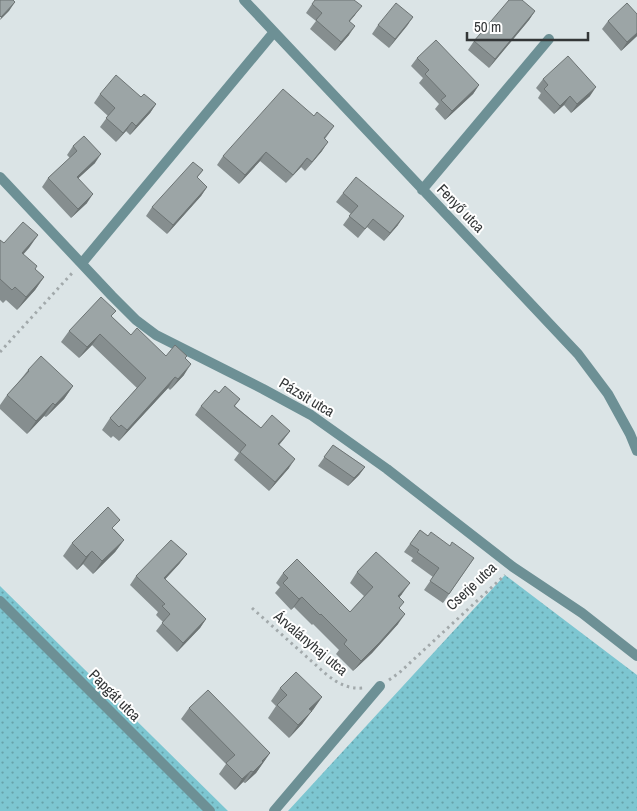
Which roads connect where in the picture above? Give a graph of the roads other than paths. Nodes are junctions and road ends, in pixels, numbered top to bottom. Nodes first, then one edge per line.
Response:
1 (244, 0) edge
2 (274, 32) junction
3 (549, 39) dead end
4 (0, 177) edge
5 (422, 190) junction
6 (82, 263) junction
7 (637, 451) edge
8 (513, 568) joint
9 (0, 601) edge
10 (637, 656) edge
11 (380, 686) road end
12 (210, 811) edge
13 (274, 811) edge

1 - 2 street, Fenyő utca
2 - 5 street, Fenyő utca
2 - 6 street
3 - 5 street
4 - 6 street, Pázsit utca
5 - 7 street, Fenyő utca
6 - 8 street, Pázsit utca
8 - 10 street, Cserje utca
9 - 12 street, Papgát utca
11 - 13 street

